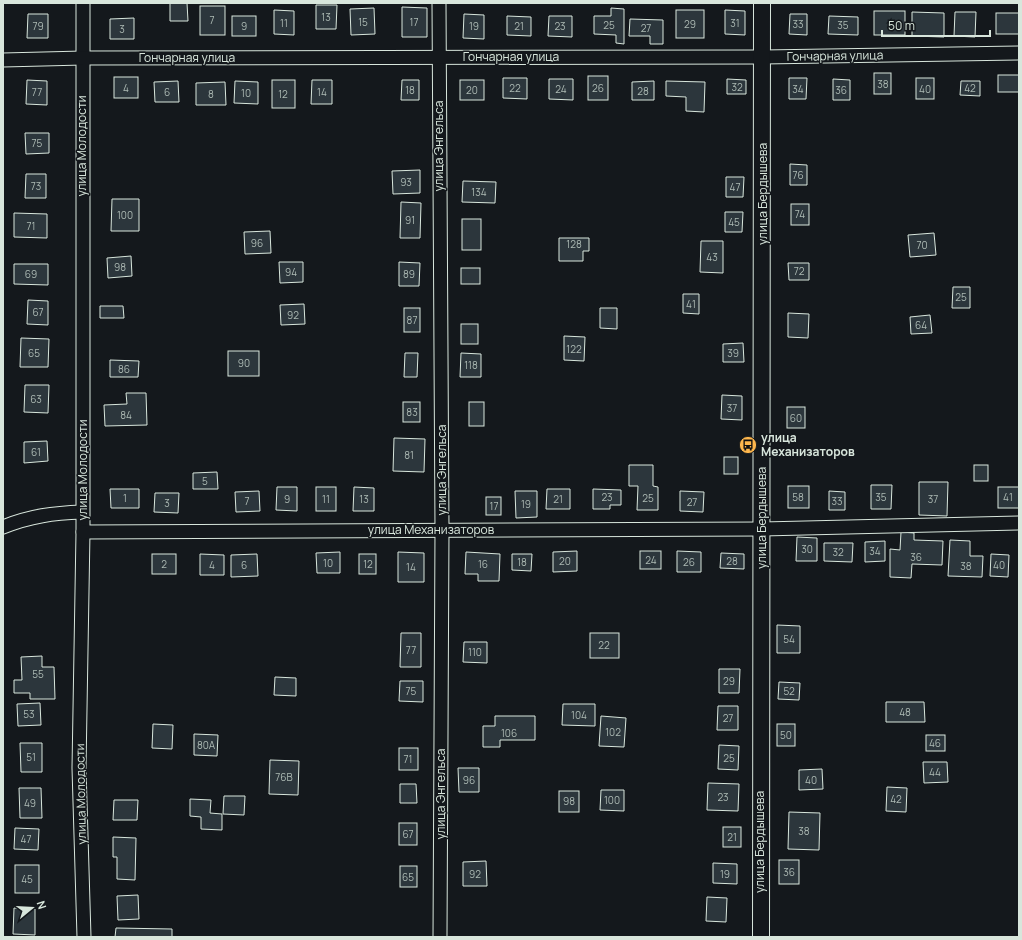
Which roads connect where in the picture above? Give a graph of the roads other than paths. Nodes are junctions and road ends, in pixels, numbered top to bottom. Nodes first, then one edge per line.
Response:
1 (83, 3) edge
2 (439, 3) edge
3 (762, 3) edge
4 (1019, 53) edge
5 (763, 57) junction
6 (83, 58) junction
7 (439, 58) junction
8 (3, 60) edge
9 (82, 512) junction
10 (1019, 523) edge
11 (3, 527) edge
12 (762, 529) junction
13 (442, 530) junction
14 (83, 532) junction
15 (84, 937) edge
16 (440, 937) edge
17 (761, 937) edge

1 - 6 street, улица Молодости
2 - 7 street, улица Энгельса
3 - 5 street, улица Бердышева
4 - 5 street, Гончарная улица
5 - 7 street, Гончарная улица
5 - 12 street, улица Бердышева
6 - 7 street, Гончарная улица
6 - 8 street, Гончарная улица
6 - 9 street, улица Молодости
7 - 13 street, улица Энгельса
9 - 11 street
9 - 14 street, улица Молодости
10 - 12 street, улица Механизаторов
12 - 13 street, улица Механизаторов
12 - 17 street, улица Бердышева
13 - 14 street, улица Механизаторов
13 - 16 street, улица Энгельса
14 - 15 street, улица Молодости

